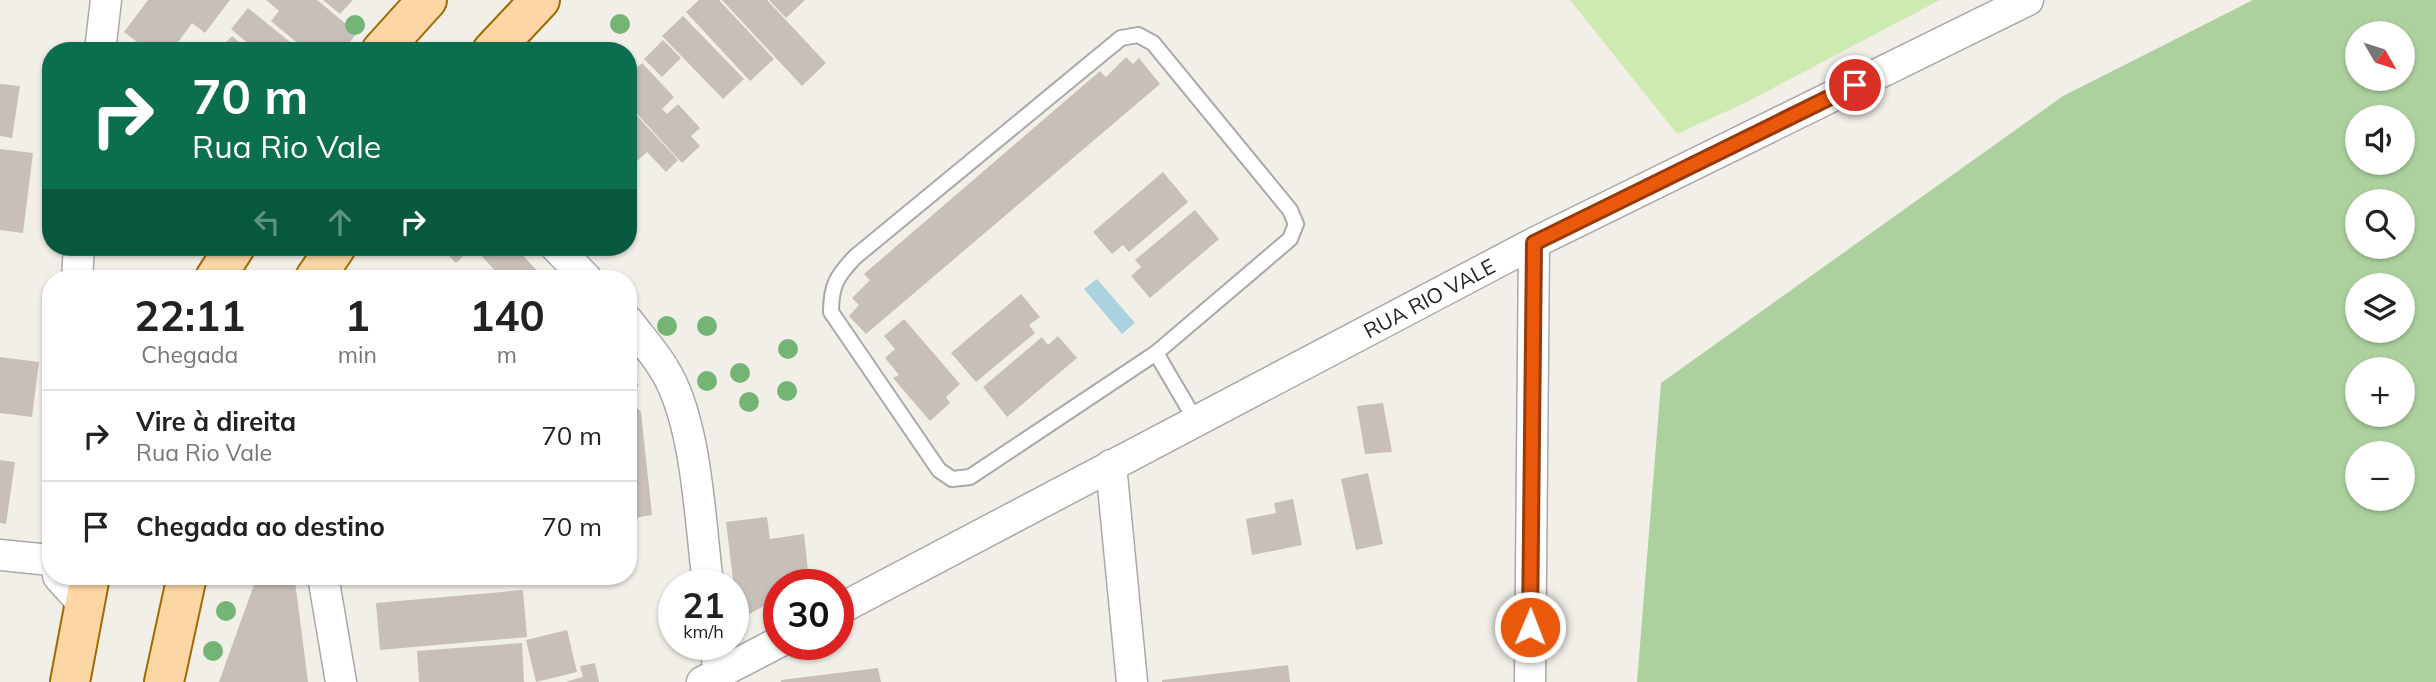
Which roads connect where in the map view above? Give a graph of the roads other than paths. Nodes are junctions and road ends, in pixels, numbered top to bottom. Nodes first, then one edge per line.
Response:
1 (106, 0) edge
2 (427, 0) edge
3 (540, 0) edge
4 (2028, 0) edge
5 (101, 42) edge
6 (389, 42) edge
7 (500, 42) edge
8 (1534, 243) junction
9 (565, 256) edge
10 (578, 270) edge
11 (637, 333) edge
12 (1156, 353) junction
13 (1196, 421) junction
14 (1111, 465) junction
15 (0, 555) edge
16 (42, 561) edge
17 (706, 569) edge
18 (185, 585) edge
19 (325, 585) edge
20 (87, 590) edge
21 (854, 602) edge
22 (763, 651) edge
23 (714, 660) edge
24 (713, 679) edge
25 (70, 682) edge
26 (164, 682) edge
27 (341, 682) edge
28 (1132, 682) edge
29 (1530, 682) edge

1 - 5 street
2 - 6 main road
3 - 7 main road
4 - 8 street, RUA RIO VALE
8 - 13 street, RUA RIO VALE
8 - 29 street
9 - 10 street
11 - 17 street
12 - 12 lane
12 - 13 lane
13 - 14 street, RUA RIO VALE
14 - 21 street, RUA RIO VALE
14 - 28 street
15 - 16 street
18 - 26 main road
19 - 27 street
20 - 25 main road
22 - 24 street
23 - 24 street

